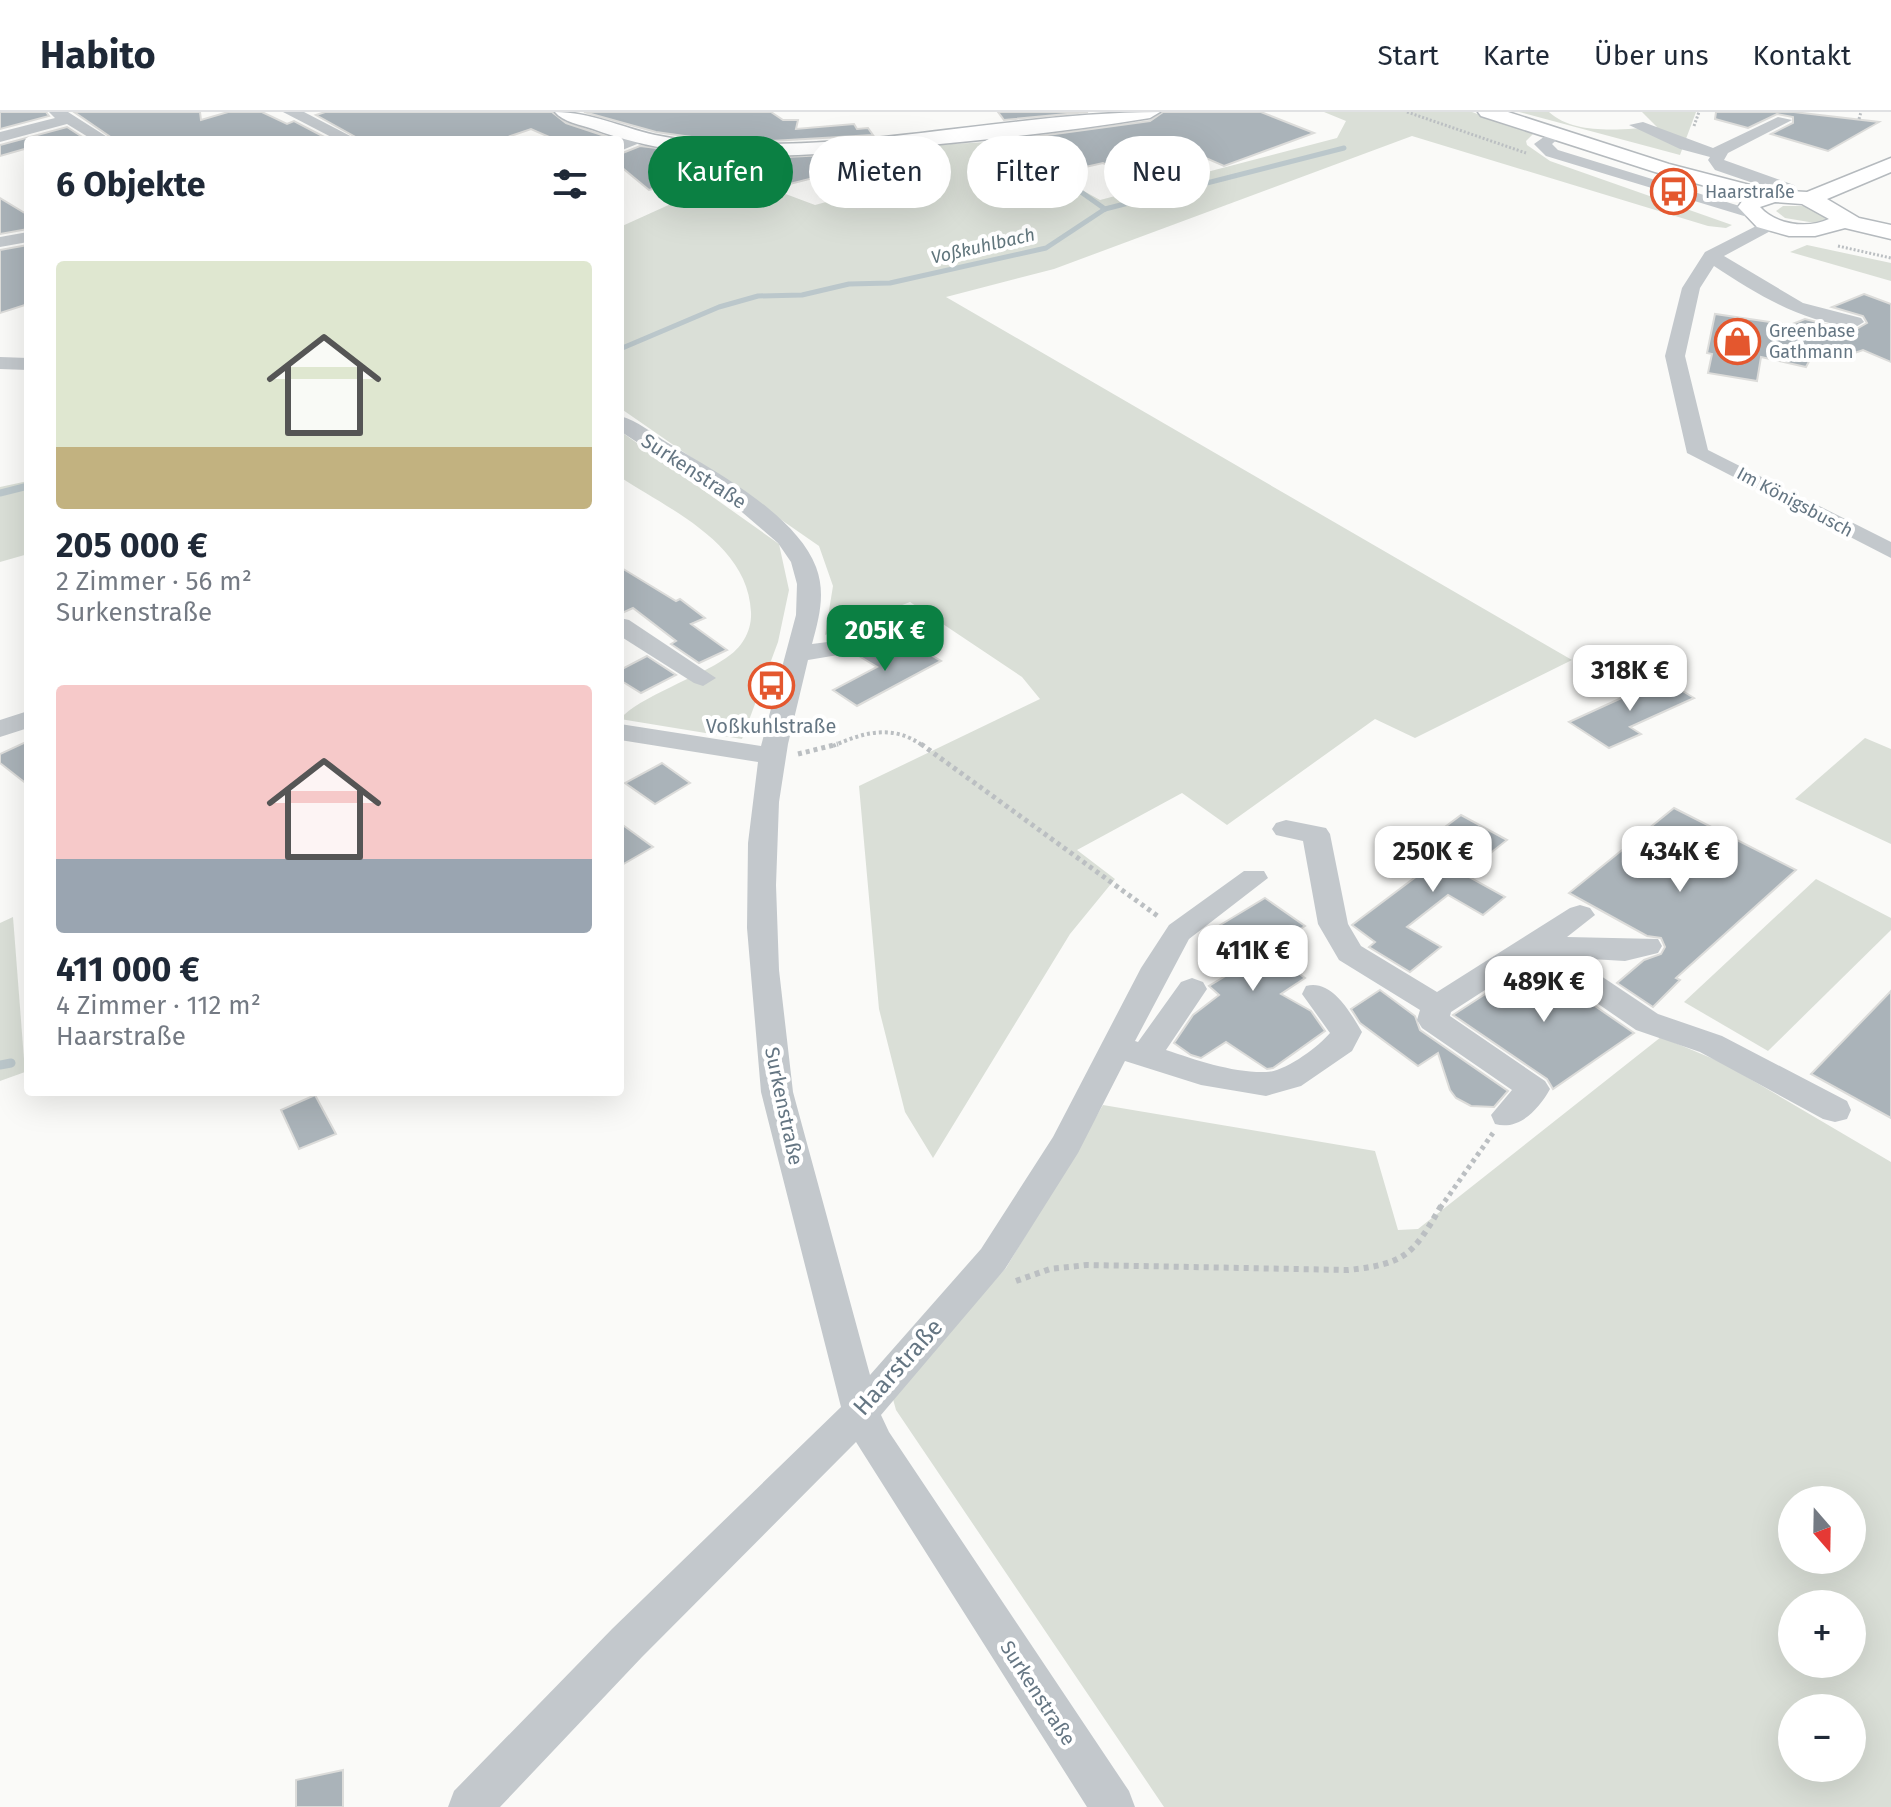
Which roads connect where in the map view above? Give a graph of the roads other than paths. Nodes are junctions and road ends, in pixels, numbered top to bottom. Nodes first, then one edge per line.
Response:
1 (291, 112) edge
2 (565, 112) edge
3 (1150, 112) edge
4 (1488, 112) edge
5 (63, 115) edge
6 (1784, 120) dead end
7 (1637, 125) dead end
8 (1555, 134) junction
9 (97, 136) edge
10 (342, 136) edge
11 (615, 136) edge
12 (0, 137) edge
13 (628, 142) edge
14 (1718, 156) junction
15 (1891, 165) edge
16 (1863, 184) junction
17 (1808, 199) junction
18 (1757, 203) junction
19 (1883, 214) edge
20 (1770, 224) junction
21 (1829, 225) junction
22 (1891, 232) edge
23 (24, 238) edge
24 (0, 242) edge
25 (1891, 245) edge
26 (1711, 256) junction
27 (1854, 322) dead end
28 (624, 425) edge
29 (1891, 551) edge
30 (906, 626) dead end
31 (624, 628) edge
32 (797, 654) junction
33 (703, 678) dead end
34 (24, 720) edge
35 (0, 729) edge
36 (624, 733) edge
37 (773, 756) junction
38 (1286, 829) dead end
39 (1254, 878) dead end
40 (1580, 915) dead end
41 (1534, 945) junction
42 (1647, 946) dead end
43 (1192, 989) dead end
44 (1317, 994) dead end
45 (1437, 1006) junction
46 (1130, 1051) junction
47 (1835, 1110) dead end
48 (1507, 1115) road end
49 (861, 1412) junction
50 (470, 1807) edge
51 (1113, 1807) edge

1 - 10 street
2 - 11 main road
3 - 13 main road
4 - 8 main road
5 - 9 street
5 - 12 street
6 - 14 street
7 - 14 street
8 - 18 main road
8 - 18 street
14 - 17 street
15 - 16 main road
15 - 17 main road
16 - 17 main road
16 - 19 main road
17 - 18 main road
17 - 21 main road
17 - 21 street
18 - 20 main road
20 - 21 main road
20 - 26 street
21 - 22 main road
21 - 25 main road
23 - 24 street
26 - 27 street
26 - 29 street, Im Königsbusch
28 - 32 street, Surkenstraße
30 - 32 street
31 - 33 street
32 - 37 street, Surkenstraße
34 - 35 street
36 - 37 street
37 - 49 street, Surkenstraße
38 - 45 street
39 - 46 street, Haarstraße
40 - 41 street
41 - 42 street
41 - 45 street
41 - 47 street
43 - 46 street
44 - 46 street
45 - 48 street
46 - 49 street, Haarstraße
49 - 50 street, Haarstraße
49 - 51 street, Surkenstraße

